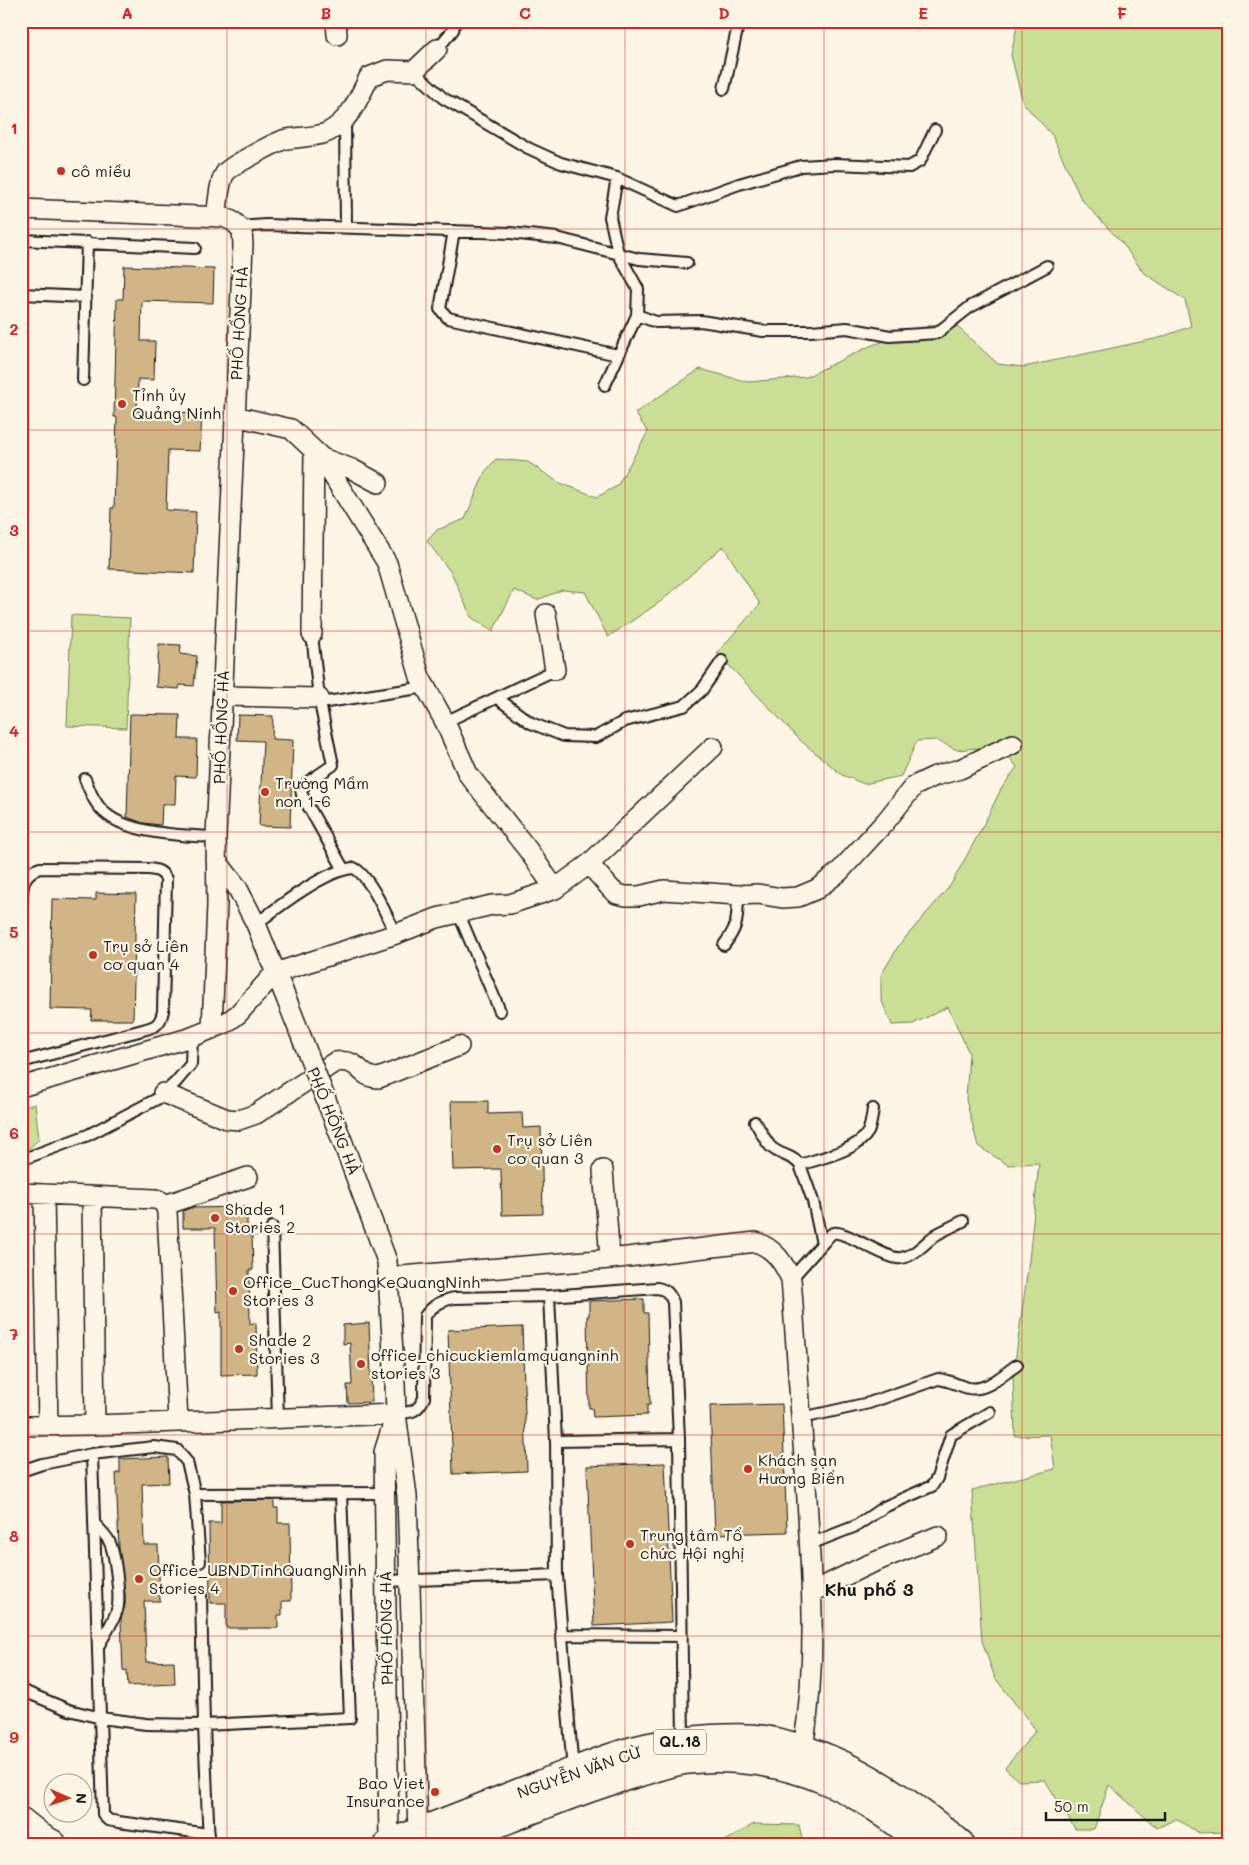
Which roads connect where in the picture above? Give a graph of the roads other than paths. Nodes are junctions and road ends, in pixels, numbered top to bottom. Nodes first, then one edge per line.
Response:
1 (455, 21) edge
2 (739, 21) edge
3 (437, 49) joint
4 (414, 71) junction
5 (724, 89) dead end
6 (346, 118) junction
7 (934, 130) dead end
8 (617, 178) junction
9 (21, 209) edge
10 (216, 217) junction
11 (239, 227) junction
12 (346, 227) junction
13 (454, 231) junction
14 (21, 240) edge
15 (87, 242) junction
16 (195, 248) dead end
17 (618, 253) junction
18 (687, 263) dead end
19 (1047, 266) dead end
20 (21, 294) edge
21 (86, 297) junction
22 (637, 315) junction
23 (618, 355) junction
24 (83, 380) dead end
25 (605, 385) dead end
26 (235, 416) junction
27 (318, 454) junction
28 (378, 483) dead end
29 (546, 614) dead end
30 (312, 634) joint
31 (722, 660) dead end
32 (555, 670) joint
33 (426, 687) junction
34 (223, 696) junction
35 (497, 698) junction
36 (320, 701) junction
37 (445, 722) junction
38 (1014, 744) dead end
39 (713, 747) dead end
40 (85, 779) dead end
41 (216, 837) junction
42 (216, 860) junction
43 (589, 864) junction
44 (344, 870) junction
45 (555, 889) junction
46 (738, 895) junction
47 (21, 910) edge
48 (458, 912) junction
49 (256, 924) junction
50 (396, 934) junction
51 (724, 945) dead end
52 (275, 973) junction
53 (500, 1011) dead end
54 (212, 1029) junction
55 (192, 1037) junction
56 (459, 1046) dead end
57 (21, 1060) edge
58 (21, 1087) edge
59 (163, 1093) junction
60 (873, 1109) dead end
61 (755, 1122) dead end
62 (21, 1160) edge
63 (800, 1165) junction
64 (603, 1170) dead end
65 (248, 1177) dead end
66 (21, 1193) edge
67 (44, 1194) junction
68 (92, 1197) junction
69 (165, 1205) junction
70 (963, 1221) dead end
71 (272, 1227) dead end
72 (822, 1244) junction
73 (610, 1259) junction
74 (389, 1277) junction
75 (791, 1279) junction
76 (549, 1296) junction
77 (1017, 1365) dead end
78 (990, 1412) dead end
79 (396, 1414) junction
80 (802, 1418) junction
81 (278, 1419) junction
82 (178, 1421) junction
83 (48, 1425) junction
84 (95, 1425) junction
85 (21, 1426) edge
86 (679, 1439) junction
87 (556, 1441) junction
88 (92, 1454) junction
89 (21, 1471) edge
90 (342, 1493) junction
91 (385, 1493) junction
92 (196, 1494) junction
93 (94, 1523) junction
94 (938, 1536) dead end
95 (810, 1544) junction
96 (200, 1562) dead end
97 (557, 1575) junction
98 (410, 1579) junction
99 (386, 1581) junction
100 (812, 1592) junction
101 (201, 1594) dead end
102 (561, 1635) junction
103 (682, 1636) junction
104 (98, 1646) junction
105 (21, 1690) edge
106 (101, 1718) junction
107 (204, 1725) junction
108 (803, 1748) junction
109 (684, 1751) junction
110 (573, 1772) junction
111 (21, 1822) edge
112 (419, 1838) edge
113 (209, 1839) edge
114 (52, 1844) edge
115 (389, 1844) edge
116 (444, 1844) edge
117 (925, 1844) edge
118 (960, 1844) edge

1 - 3 lane
2 - 5 lane
3 - 4 street
4 - 6 street
4 - 8 lane
6 - 10 street
6 - 12 lane
7 - 8 lane
8 - 17 lane
9 - 10 street
10 - 11 street
11 - 12 lane
11 - 26 street, PHỐ HỒNG HÀ
12 - 13 lane
13 - 17 lane
13 - 23 lane
14 - 15 lane
15 - 16 lane
15 - 21 lane
17 - 18 lane
17 - 22 lane
19 - 22 lane
20 - 21 lane
21 - 24 lane
22 - 23 lane
23 - 25 lane
26 - 27 street
26 - 34 street, PHỐ HỒNG HÀ
27 - 28 street
27 - 30 street
27 - 33 street
29 - 32 street
30 - 36 lane
31 - 35 lane
32 - 35 lane
33 - 36 lane
33 - 37 street
34 - 36 street
34 - 41 street, PHỐ HỒNG HÀ
35 - 37 lane
36 - 44 lane
37 - 45 street
38 - 46 street
39 - 43 street
40 - 41 lane
41 - 42 street, PHỐ HỒNG HÀ
42 - 49 street, PHỐ HỒNG HÀ
42 - 54 street
43 - 45 street
43 - 46 street
44 - 49 lane
44 - 50 lane
45 - 48 street
46 - 51 lane
47 - 57 lane
48 - 50 street
48 - 53 lane
49 - 52 street, PHỐ HỒNG HÀ
50 - 52 street
52 - 54 street
52 - 74 street, PHỐ HỒNG HÀ, bridge
54 - 55 street
55 - 58 street
55 - 59 lane
56 - 59 street
59 - 62 lane
60 - 63 lane
61 - 63 lane
63 - 72 lane
64 - 73 street
65 - 69 street
66 - 67 street
67 - 68 street
67 - 83 street
68 - 69 street
68 - 84 street
69 - 82 street
70 - 72 lane
71 - 81 lane
72 - 75 lane
73 - 74 street
73 - 75 street
74 - 79 street, PHỐ HỒNG HÀ
75 - 80 street
76 - 79 lane
76 - 86 lane
76 - 87 lane
77 - 80 lane
78 - 95 lane
79 - 81 street
79 - 91 street, PHỐ HỒNG HÀ
79 - 98 street, PHỐ HỒNG HÀ
80 - 95 street
81 - 82 street
82 - 84 street
83 - 84 street
83 - 85 street
86 - 87 lane
86 - 103 lane
87 - 97 lane
88 - 89 lane
88 - 92 lane
88 - 93 lane
90 - 91 lane
90 - 92 lane
90 - 107 lane
91 - 99 street, PHỐ HỒNG HÀ
92 - 96 lane
93 - 104 lane
93 - 104 lane
94 - 100 street
95 - 100 street
97 - 98 lane
97 - 102 lane
98 - 99 lane
98 - 112 street, PHỐ HỒNG HÀ
99 - 115 street, PHỐ HỒNG HÀ
100 - 108 street
101 - 107 lane
102 - 103 lane
102 - 110 lane
103 - 109 lane
104 - 106 lane
105 - 106 lane
106 - 107 lane
106 - 113 lane
107 - 113 lane
108 - 109 main road, NGUYỄN VĂN CỪ / QL.18
108 - 118 main road, NGUYỄN VĂN CỪ / QL.18
109 - 110 main road, NGUYỄN VĂN CỪ / QL.18
109 - 116 main road, NGUYỄN VĂN CỪ / QL.18
109 - 117 main road, NGUYỄN VĂN CỪ / QL.18
110 - 112 main road, NGUYỄN VĂN CỪ / QL.18
111 - 114 main road
112 - 115 main road, NGUYỄN VĂN CỪ / QL.18

